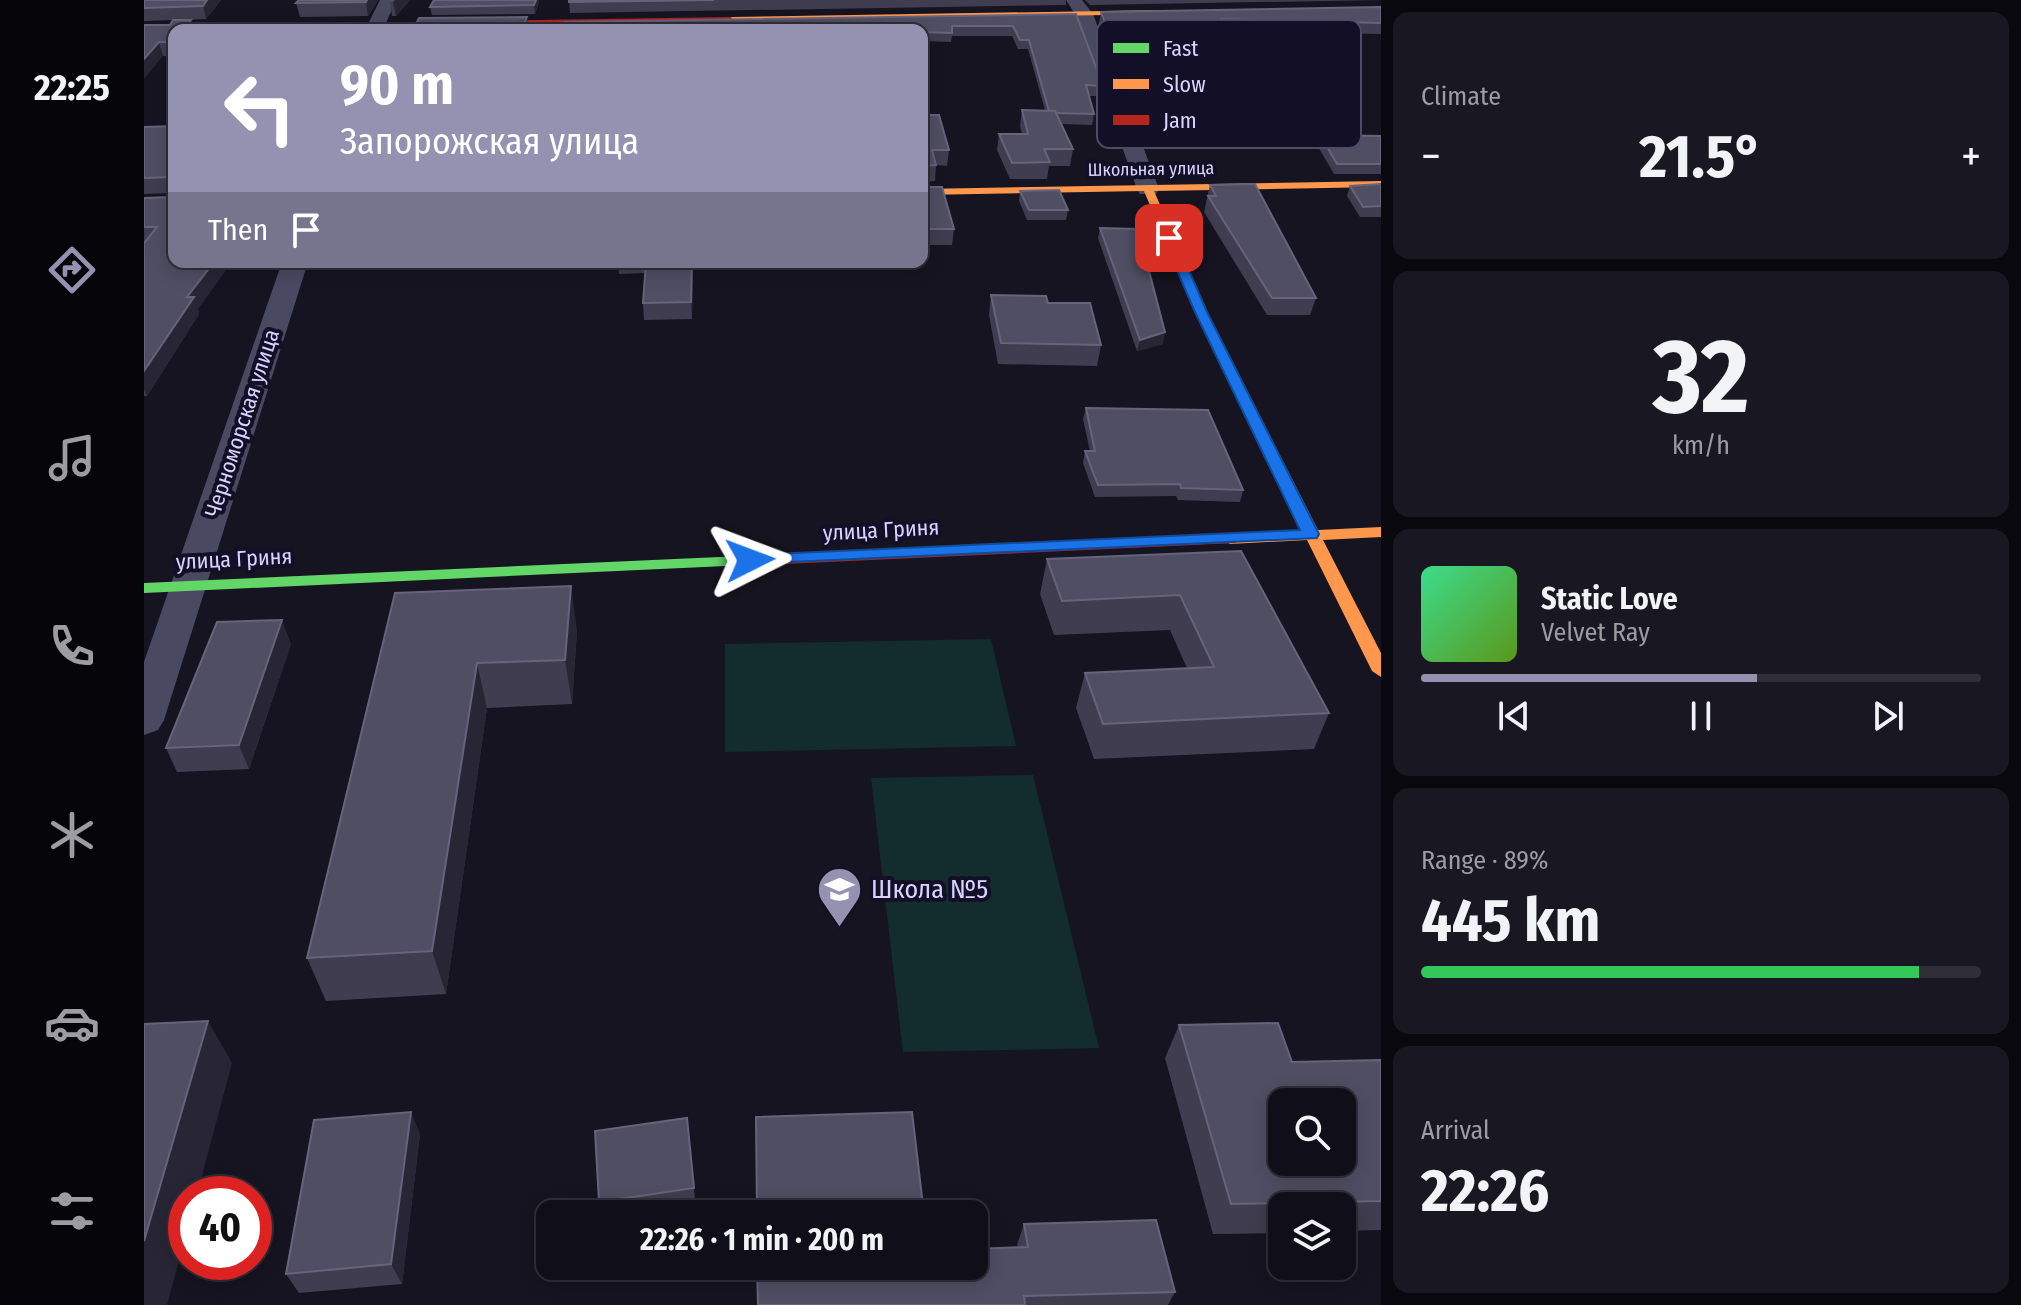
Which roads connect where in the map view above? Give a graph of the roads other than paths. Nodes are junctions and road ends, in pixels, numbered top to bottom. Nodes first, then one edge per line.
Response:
1 (388, 0) edge
2 (1079, 7) edge
3 (1178, 12) edge
4 (377, 24) edge
5 (509, 24) edge
6 (144, 29) edge
7 (168, 29) edge
8 (1097, 54) edge
9 (1132, 148) edge
10 (1381, 184) edge
11 (1148, 189) junction
12 (928, 192) edge
13 (293, 268) edge
14 (1381, 532) edge
15 (1311, 534) junction
16 (189, 585) junction
17 (144, 588) edge
18 (1381, 671) edge
19 (144, 720) edge

1 - 4 street
2 - 3 street
2 - 5 street
2 - 8 street
6 - 7 street
9 - 11 street
10 - 11 street, Школьная улица
11 - 12 street, Школьная улица
11 - 15 street
13 - 16 street, Черноморская улица
14 - 15 street, улица Гриня
15 - 16 street, улица Гриня
15 - 18 street
16 - 17 street, улица Гриня
16 - 19 street, Черноморская улица

